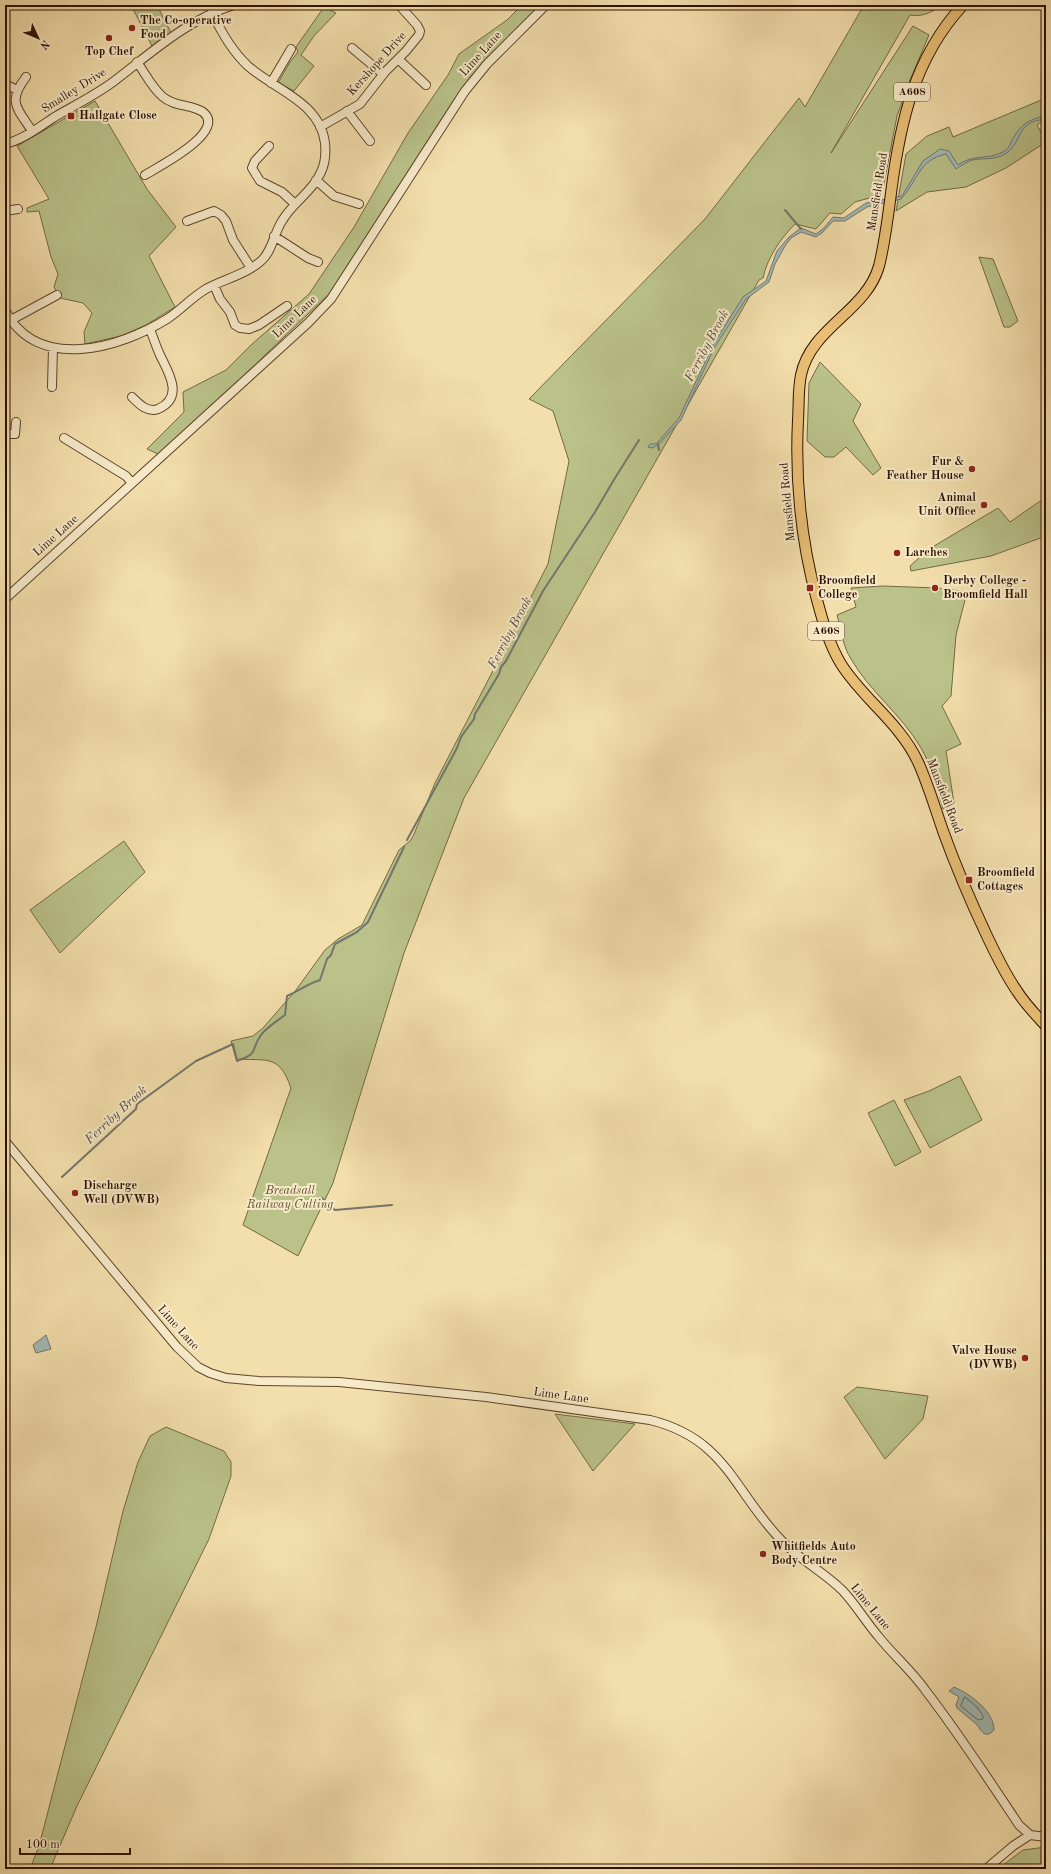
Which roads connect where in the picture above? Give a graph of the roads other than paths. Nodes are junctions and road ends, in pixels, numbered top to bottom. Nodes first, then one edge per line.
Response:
1 (234, 5) edge
2 (399, 5) edge
3 (546, 5) edge
4 (962, 5) edge
5 (212, 12) junction
6 (352, 48) dead end
7 (291, 49) dead end
8 (398, 59) junction
9 (137, 62) junction
10 (383, 74) junction
11 (26, 77) dead end
12 (271, 83) junction
13 (5, 84) edge
14 (426, 84) dead end
15 (18, 90) junction
16 (347, 110) junction
17 (320, 127) junction
18 (32, 131) junction
19 (370, 141) dead end
20 (5, 144) edge
21 (269, 146) dead end
22 (145, 175) dead end
23 (316, 180) junction
24 (295, 204) junction
25 (359, 204) dead end
26 (18, 209) dead end
27 (5, 211) edge
28 (186, 221) dead end
29 (274, 236) junction
30 (318, 262) dead end
31 (251, 268) junction
32 (214, 285) junction
33 (57, 295) dead end
34 (287, 306) dead end
35 (5, 310) edge
36 (11, 320) junction
37 (235, 325) junction
38 (150, 329) junction
39 (232, 334) dead end
40 (53, 348) junction
41 (52, 387) dead end
42 (132, 397) dead end
43 (16, 422) dead end
44 (5, 434) edge
45 (64, 438) dead end
46 (132, 483) junction
47 (5, 599) edge
48 (1046, 1026) edge
49 (5, 1141) edge
50 (1030, 1836) junction
51 (1046, 1837) edge
52 (986, 1869) edge

1 - 5 street, Smalley Drive
2 - 8 street, Kershope Drive
3 - 46 street, Lime Lane
4 - 48 main road, Mansfield Road / A608
5 - 9 street, Smalley Drive
5 - 12 street
6 - 10 street
7 - 12 street
8 - 10 street, Kershope Drive
8 - 14 street
9 - 18 street, Smalley Drive
9 - 22 street
10 - 16 street, Kershope Drive
11 - 15 street
12 - 17 street
13 - 15 street
15 - 18 street
16 - 17 street, Kershope Drive
16 - 19 street
17 - 23 street
18 - 20 street, Smalley Drive
21 - 24 street
23 - 24 street
23 - 25 street
24 - 29 street
26 - 27 street
28 - 31 street
29 - 30 street
29 - 31 street
31 - 32 street
32 - 37 street
32 - 38 street
33 - 36 street
34 - 37 street
35 - 36 street
36 - 40 street
37 - 39 street
38 - 40 street
38 - 42 street
40 - 41 street
43 - 44 street
45 - 46 street
46 - 47 street, Lime Lane
49 - 50 street, Lime Lane
50 - 51 street
50 - 52 street

